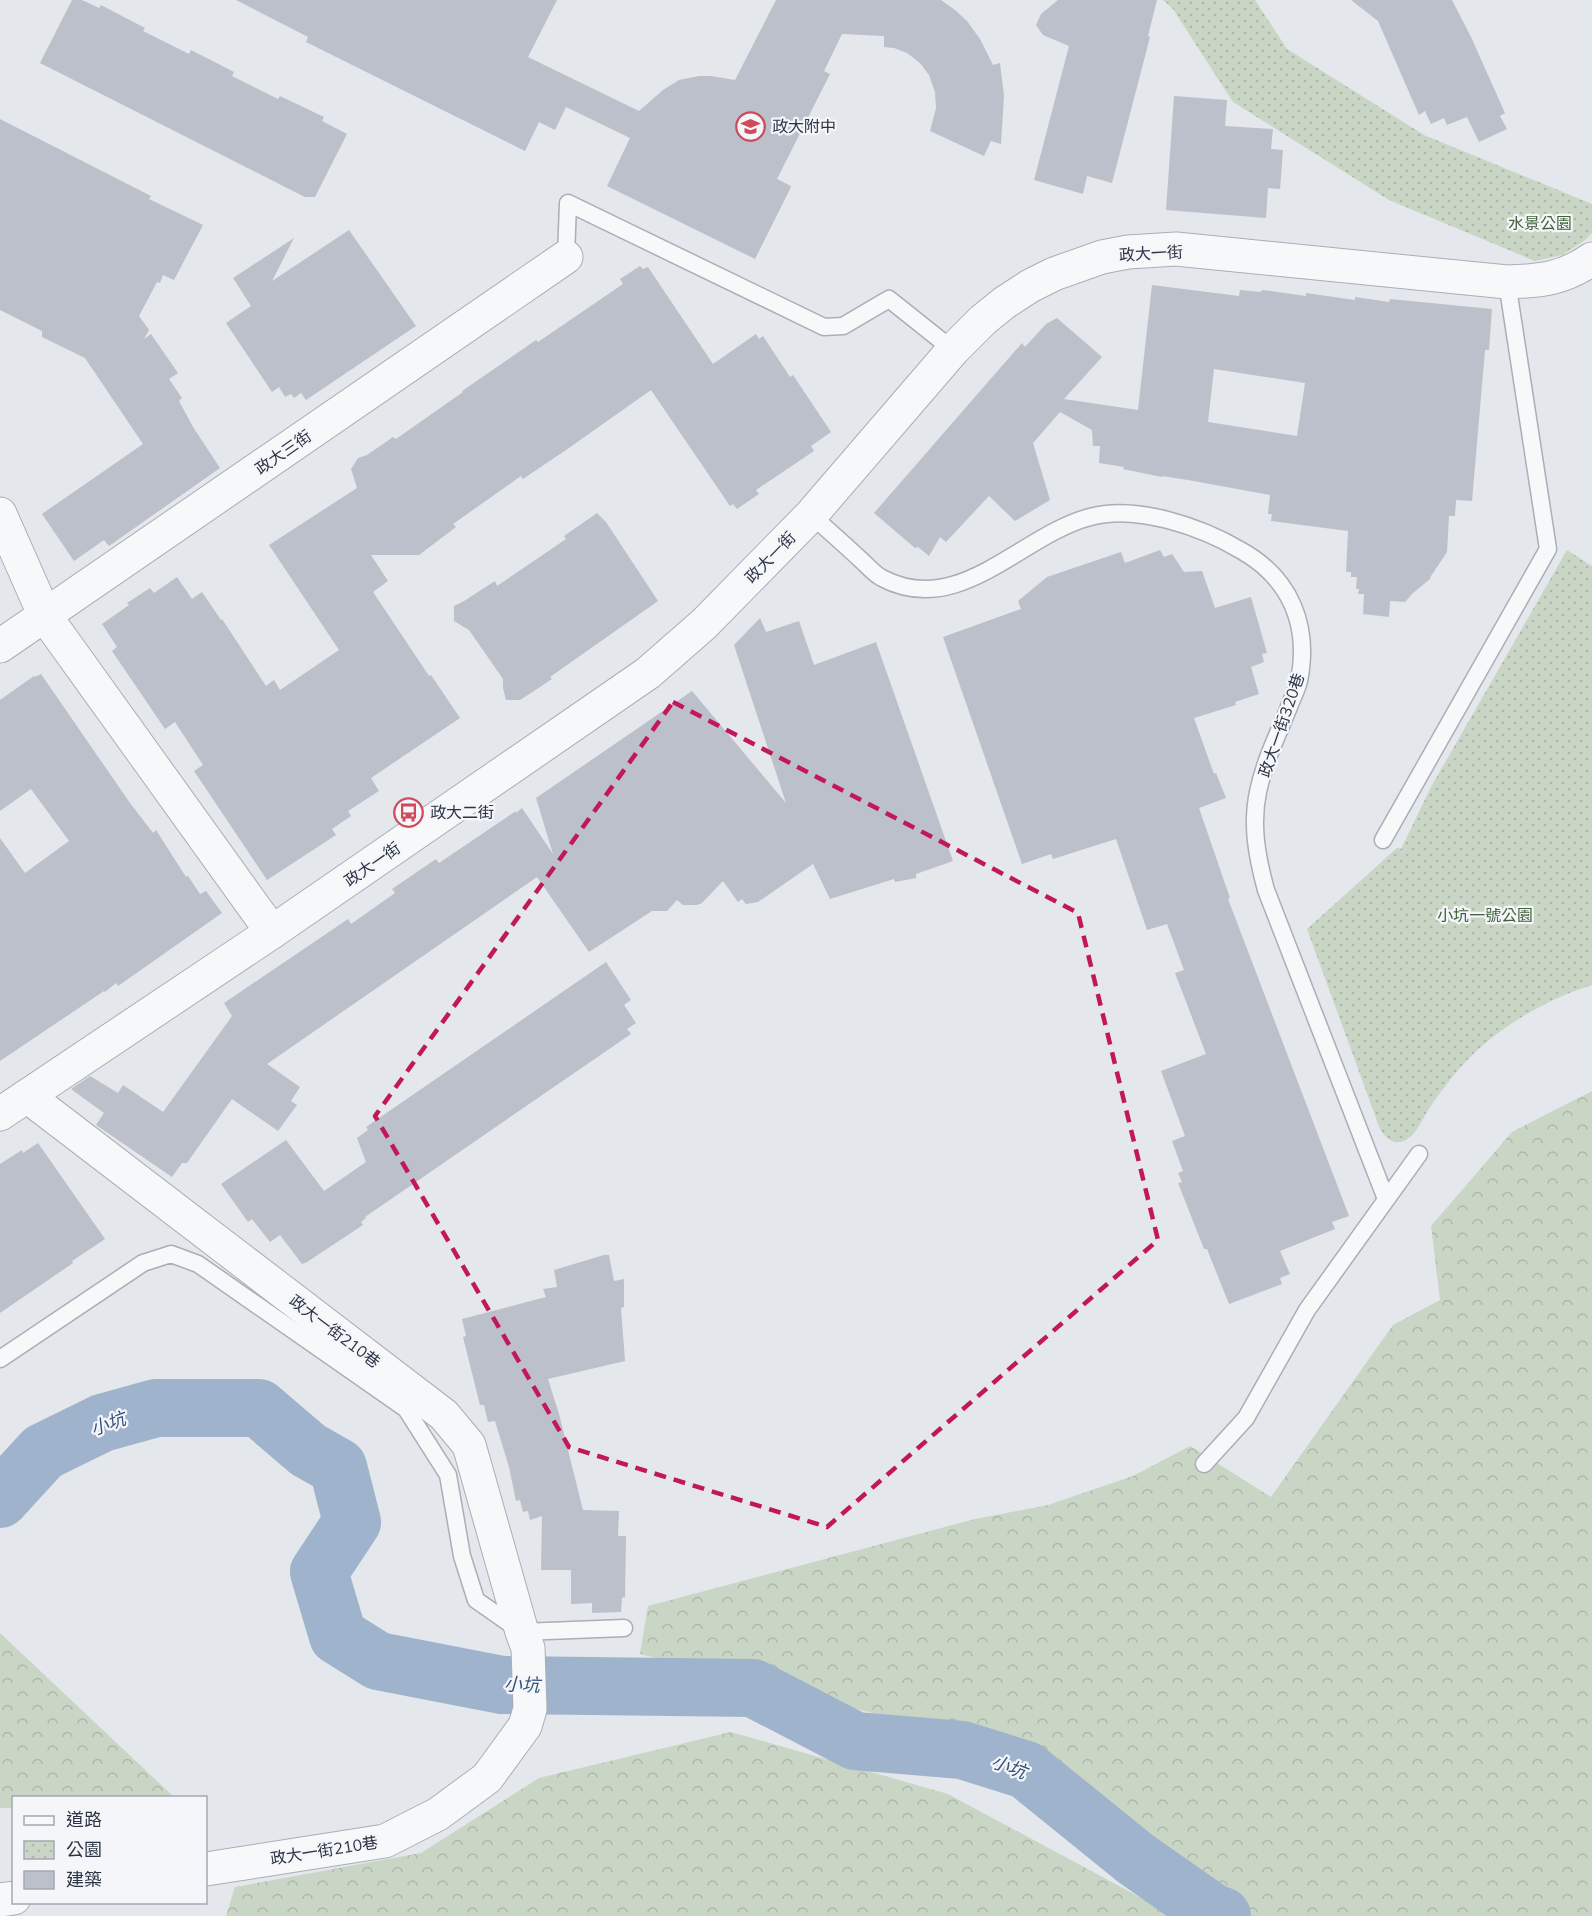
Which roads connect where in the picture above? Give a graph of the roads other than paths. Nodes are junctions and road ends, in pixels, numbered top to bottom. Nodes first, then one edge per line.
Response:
1 (566, 257) joint
2 (1592, 259) edge
3 (1507, 282) junction
4 (953, 350) junction
5 (0, 514) edge
6 (811, 515) junction
7 (45, 616) junction
8 (0, 645) edge
9 (1383, 840) dead end
10 (272, 932) junction
11 (27, 1096) junction
12 (0, 1114) edge
13 (1419, 1154) dead end
14 (1386, 1199) junction
15 (0, 1359) edge
16 (1204, 1464) dead end
17 (624, 1628) dead end
18 (525, 1640) junction
19 (207, 1869) edge

1 - 4 lane
1 - 7 street, 政大三街
2 - 3 street, 政大一街
3 - 4 street, 政大一街
3 - 9 lane
4 - 6 street, 政大一街
5 - 7 street
6 - 10 street, 政大一街
6 - 14 lane, 政大一街320巷
7 - 8 street, 政大三街
7 - 10 street
10 - 11 street, 政大一街
11 - 12 street, 政大一街
11 - 18 street, 政大一街210巷
13 - 14 lane
14 - 16 lane
15 - 18 lane
17 - 18 lane
18 - 19 street, 政大一街210巷

